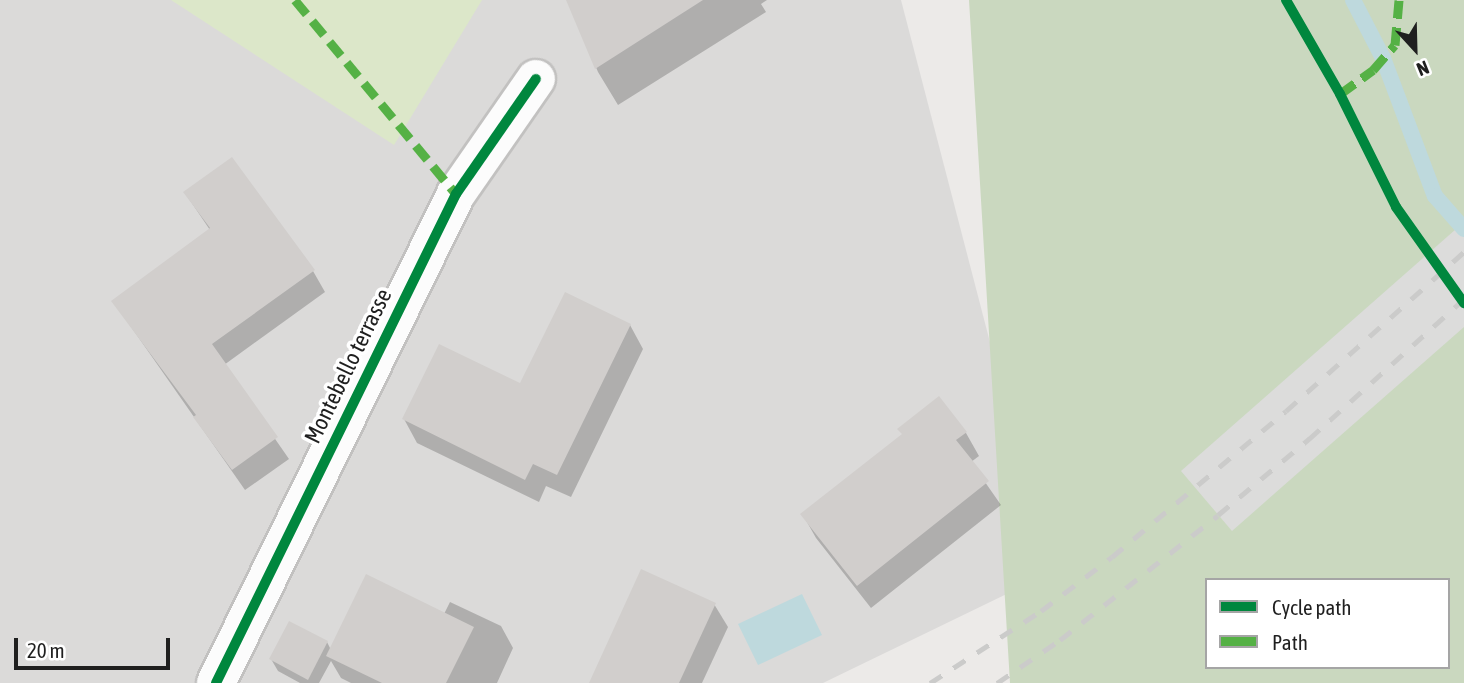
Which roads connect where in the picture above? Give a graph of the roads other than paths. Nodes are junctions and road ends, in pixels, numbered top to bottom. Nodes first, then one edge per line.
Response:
1 (536, 79) dead end
2 (216, 683) edge

1 - 2 street, Montebello terrasse

